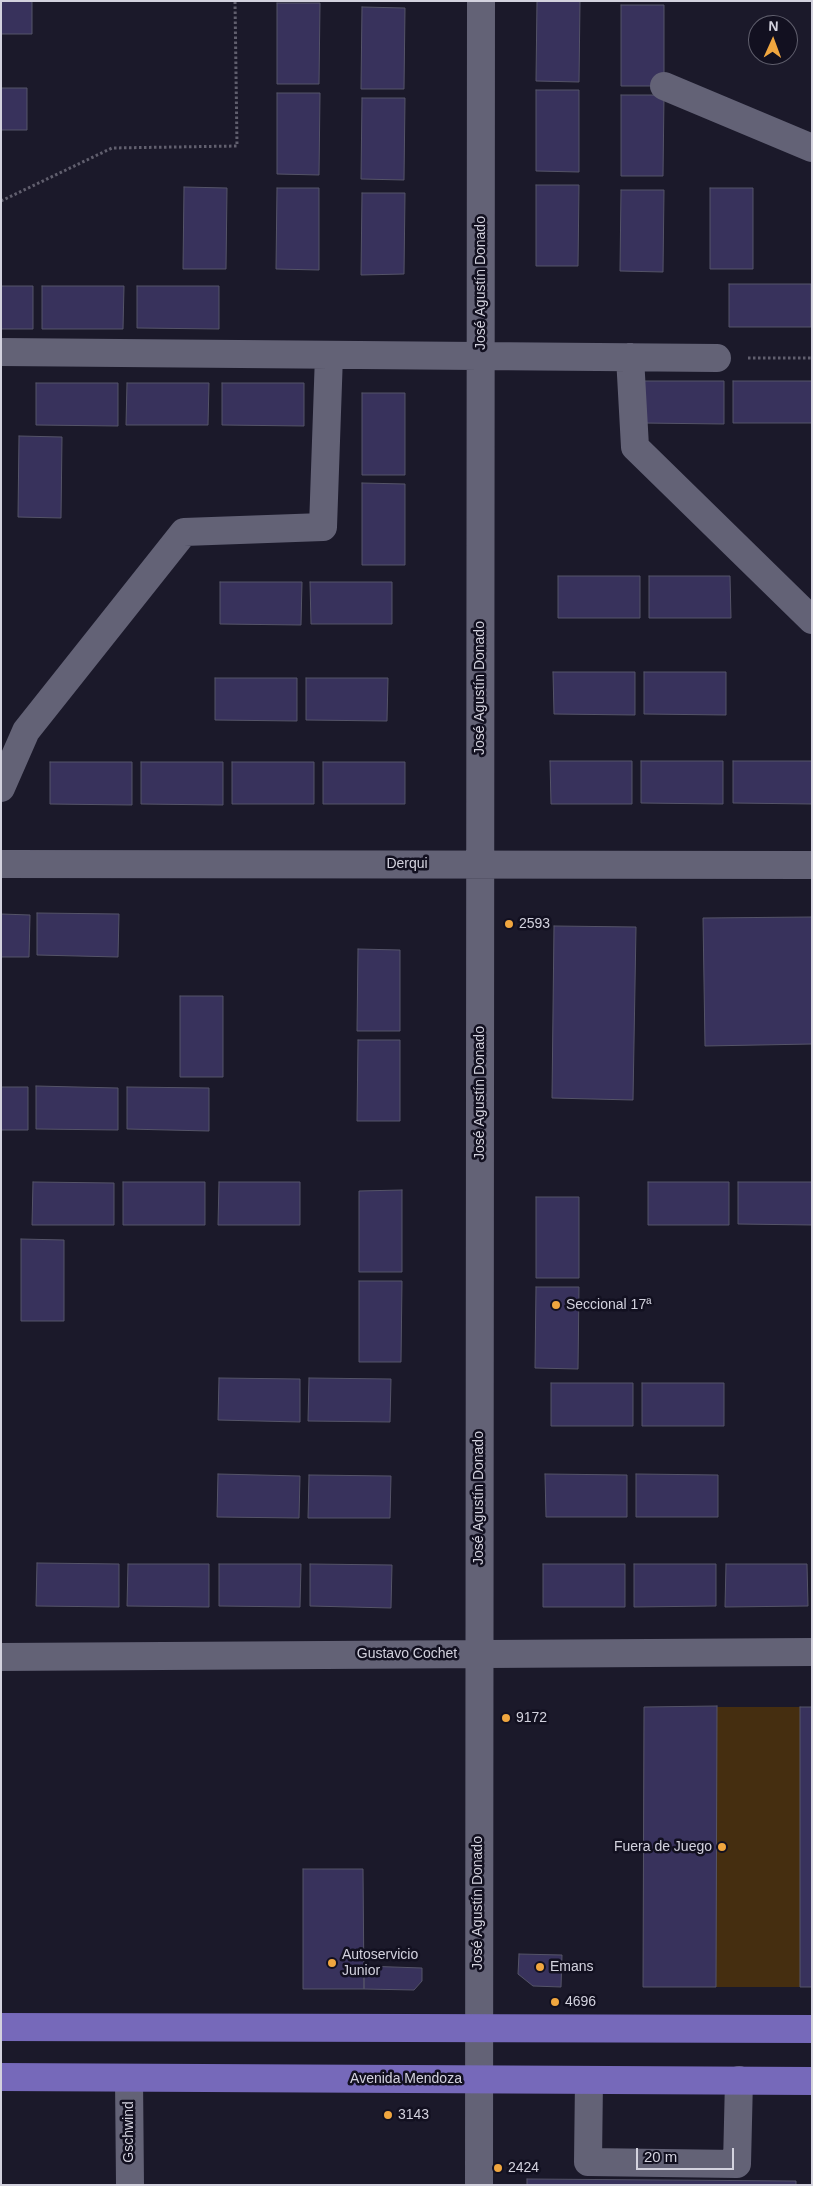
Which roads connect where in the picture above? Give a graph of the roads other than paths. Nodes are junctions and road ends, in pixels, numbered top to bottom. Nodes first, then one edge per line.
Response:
1 (481, 1) edge
2 (664, 86) dead end
3 (812, 148) edge
4 (1, 352) edge
5 (329, 355) junction
6 (480, 357) junction
7 (630, 358) junction
8 (717, 358) road end
9 (812, 620) edge
10 (1, 788) edge
11 (1, 864) edge
12 (480, 864) junction
13 (812, 865) edge
14 (812, 1652) edge
15 (479, 1654) junction
16 (1, 1657) edge
17 (1, 2028) edge
18 (478, 2028) junction
19 (812, 2030) edge
20 (1, 2077) edge
21 (129, 2078) junction
22 (478, 2079) junction
23 (589, 2080) junction
24 (738, 2080) junction
25 (812, 2081) edge
26 (130, 2185) edge
27 (479, 2185) edge

1 - 6 street, José Agustín Donado
2 - 3 street
4 - 5 street
5 - 6 street
5 - 10 street
6 - 7 street
6 - 12 street, José Agustín Donado
7 - 8 street
7 - 9 street
11 - 12 street, Derqui
12 - 13 street, Derqui
12 - 15 street, José Agustín Donado
14 - 15 street, Gustavo Cochet
15 - 16 street, Gustavo Cochet
15 - 18 street, José Agustín Donado
17 - 18 main road
18 - 19 main road
18 - 22 street, José Agustín Donado
20 - 21 main road, Avenida Mendoza
21 - 22 main road, Avenida Mendoza
21 - 26 street, Gschwind
22 - 23 main road, Avenida Mendoza
22 - 27 street, José Agustín Donado
23 - 24 main road, Avenida Mendoza
23 - 24 street
24 - 25 main road, Avenida Mendoza

